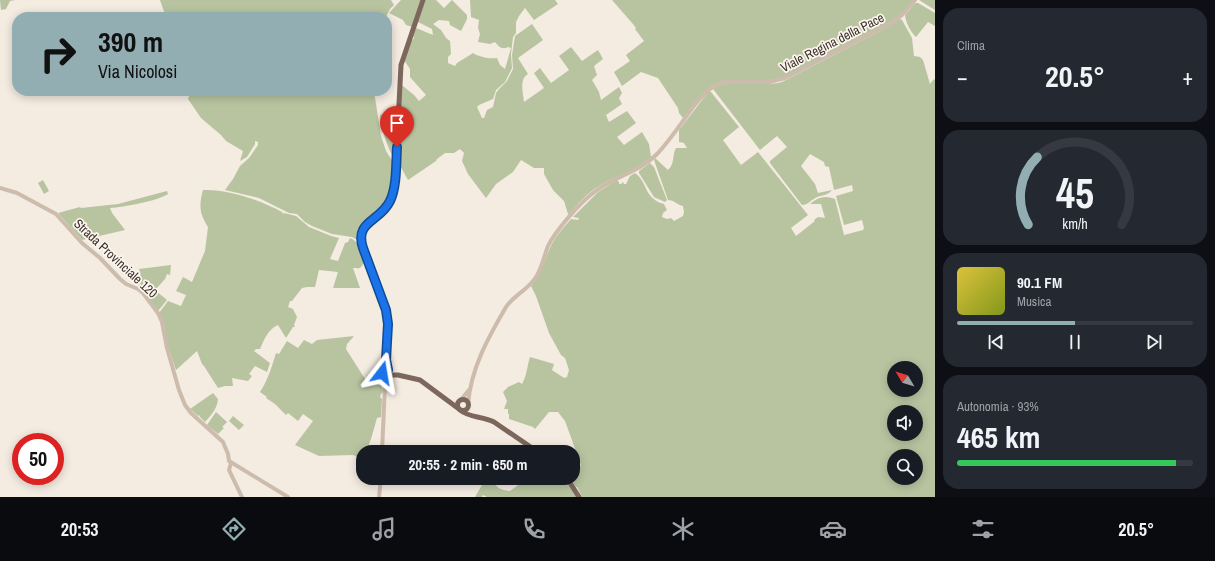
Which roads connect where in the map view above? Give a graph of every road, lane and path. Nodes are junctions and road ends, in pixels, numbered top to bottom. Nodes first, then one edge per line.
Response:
1 (423, 0) edge
2 (915, 0) edge
3 (0, 188) edge
4 (386, 372) junction
5 (471, 386) junction
6 (449, 401) junction
7 (459, 402) junction
8 (468, 405) junction
9 (460, 409) junction
10 (479, 417) junction
11 (382, 445) edge
12 (528, 445) edge
13 (231, 463) junction
14 (380, 485) edge
15 (571, 485) edge
16 (242, 497) edge
17 (288, 497) edge
18 (379, 497) edge
19 (579, 497) edge

1 - 4 main road
2 - 5 street, Viale Regina della Pace
3 - 13 street, Strada Provinciale 120
4 - 6 main road
4 - 11 street
5 - 7 street
5 - 8 street
6 - 7 main road
6 - 9 main road
7 - 8 main road
7 - 9 main road
8 - 9 main road
8 - 10 main road
9 - 10 main road
10 - 12 main road
13 - 16 street
13 - 17 street
14 - 18 street
15 - 19 main road

